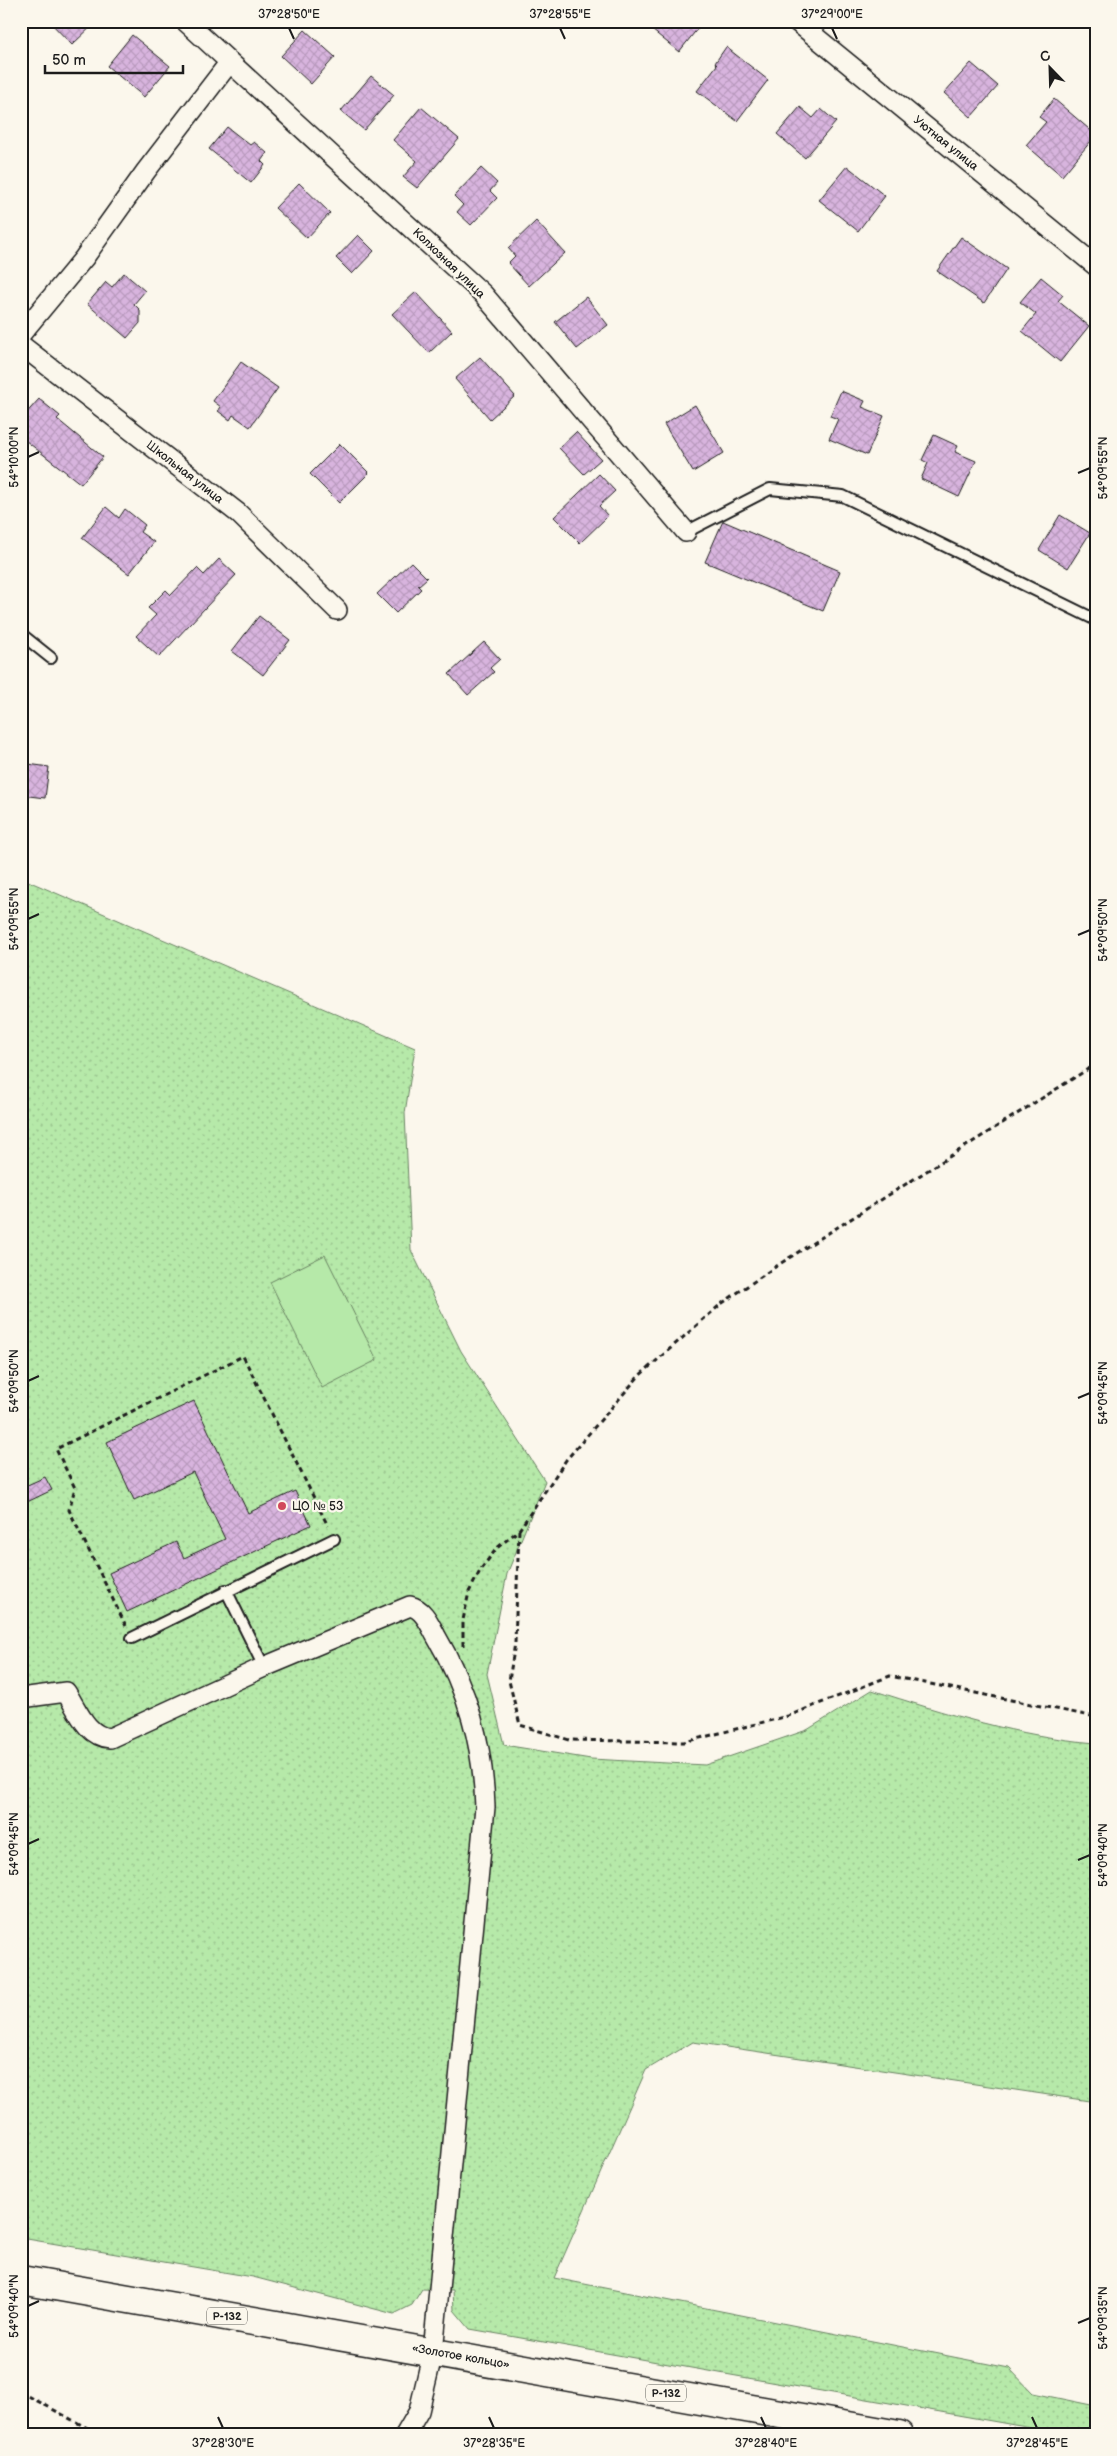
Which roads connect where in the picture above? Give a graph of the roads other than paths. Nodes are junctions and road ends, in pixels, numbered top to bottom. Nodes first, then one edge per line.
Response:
1 (185, 21) edge
2 (796, 21) edge
3 (229, 63) junction
4 (1096, 266) edge
5 (21, 334) edge
6 (21, 345) edge
7 (686, 532) joint
8 (337, 610) dead end
9 (1096, 620) edge
10 (21, 634) edge
11 (51, 658) dead end
12 (334, 1539) road end
13 (226, 1590) junction
14 (132, 1638) road end
15 (264, 1667) junction
16 (21, 1698) edge
17 (21, 2280) edge
18 (433, 2352) junction
19 (419, 2411) junction
20 (418, 2434) edge
21 (406, 2435) edge
22 (422, 2435) edge
23 (900, 2435) edge

1 - 3 street, Колхозная улица
2 - 4 street, Уютная улица
3 - 5 street
3 - 7 street, Колхозная улица
6 - 8 street, Школьная улица
7 - 9 lane
10 - 11 lane
12 - 13 lane
13 - 14 lane
13 - 15 lane
15 - 16 street
15 - 18 street
17 - 18 highway, «Золотое кольцо» / Р-132
18 - 19 street
18 - 23 highway, «Золотое кольцо» / Р-132
19 - 20 street
19 - 21 street
20 - 22 lane

